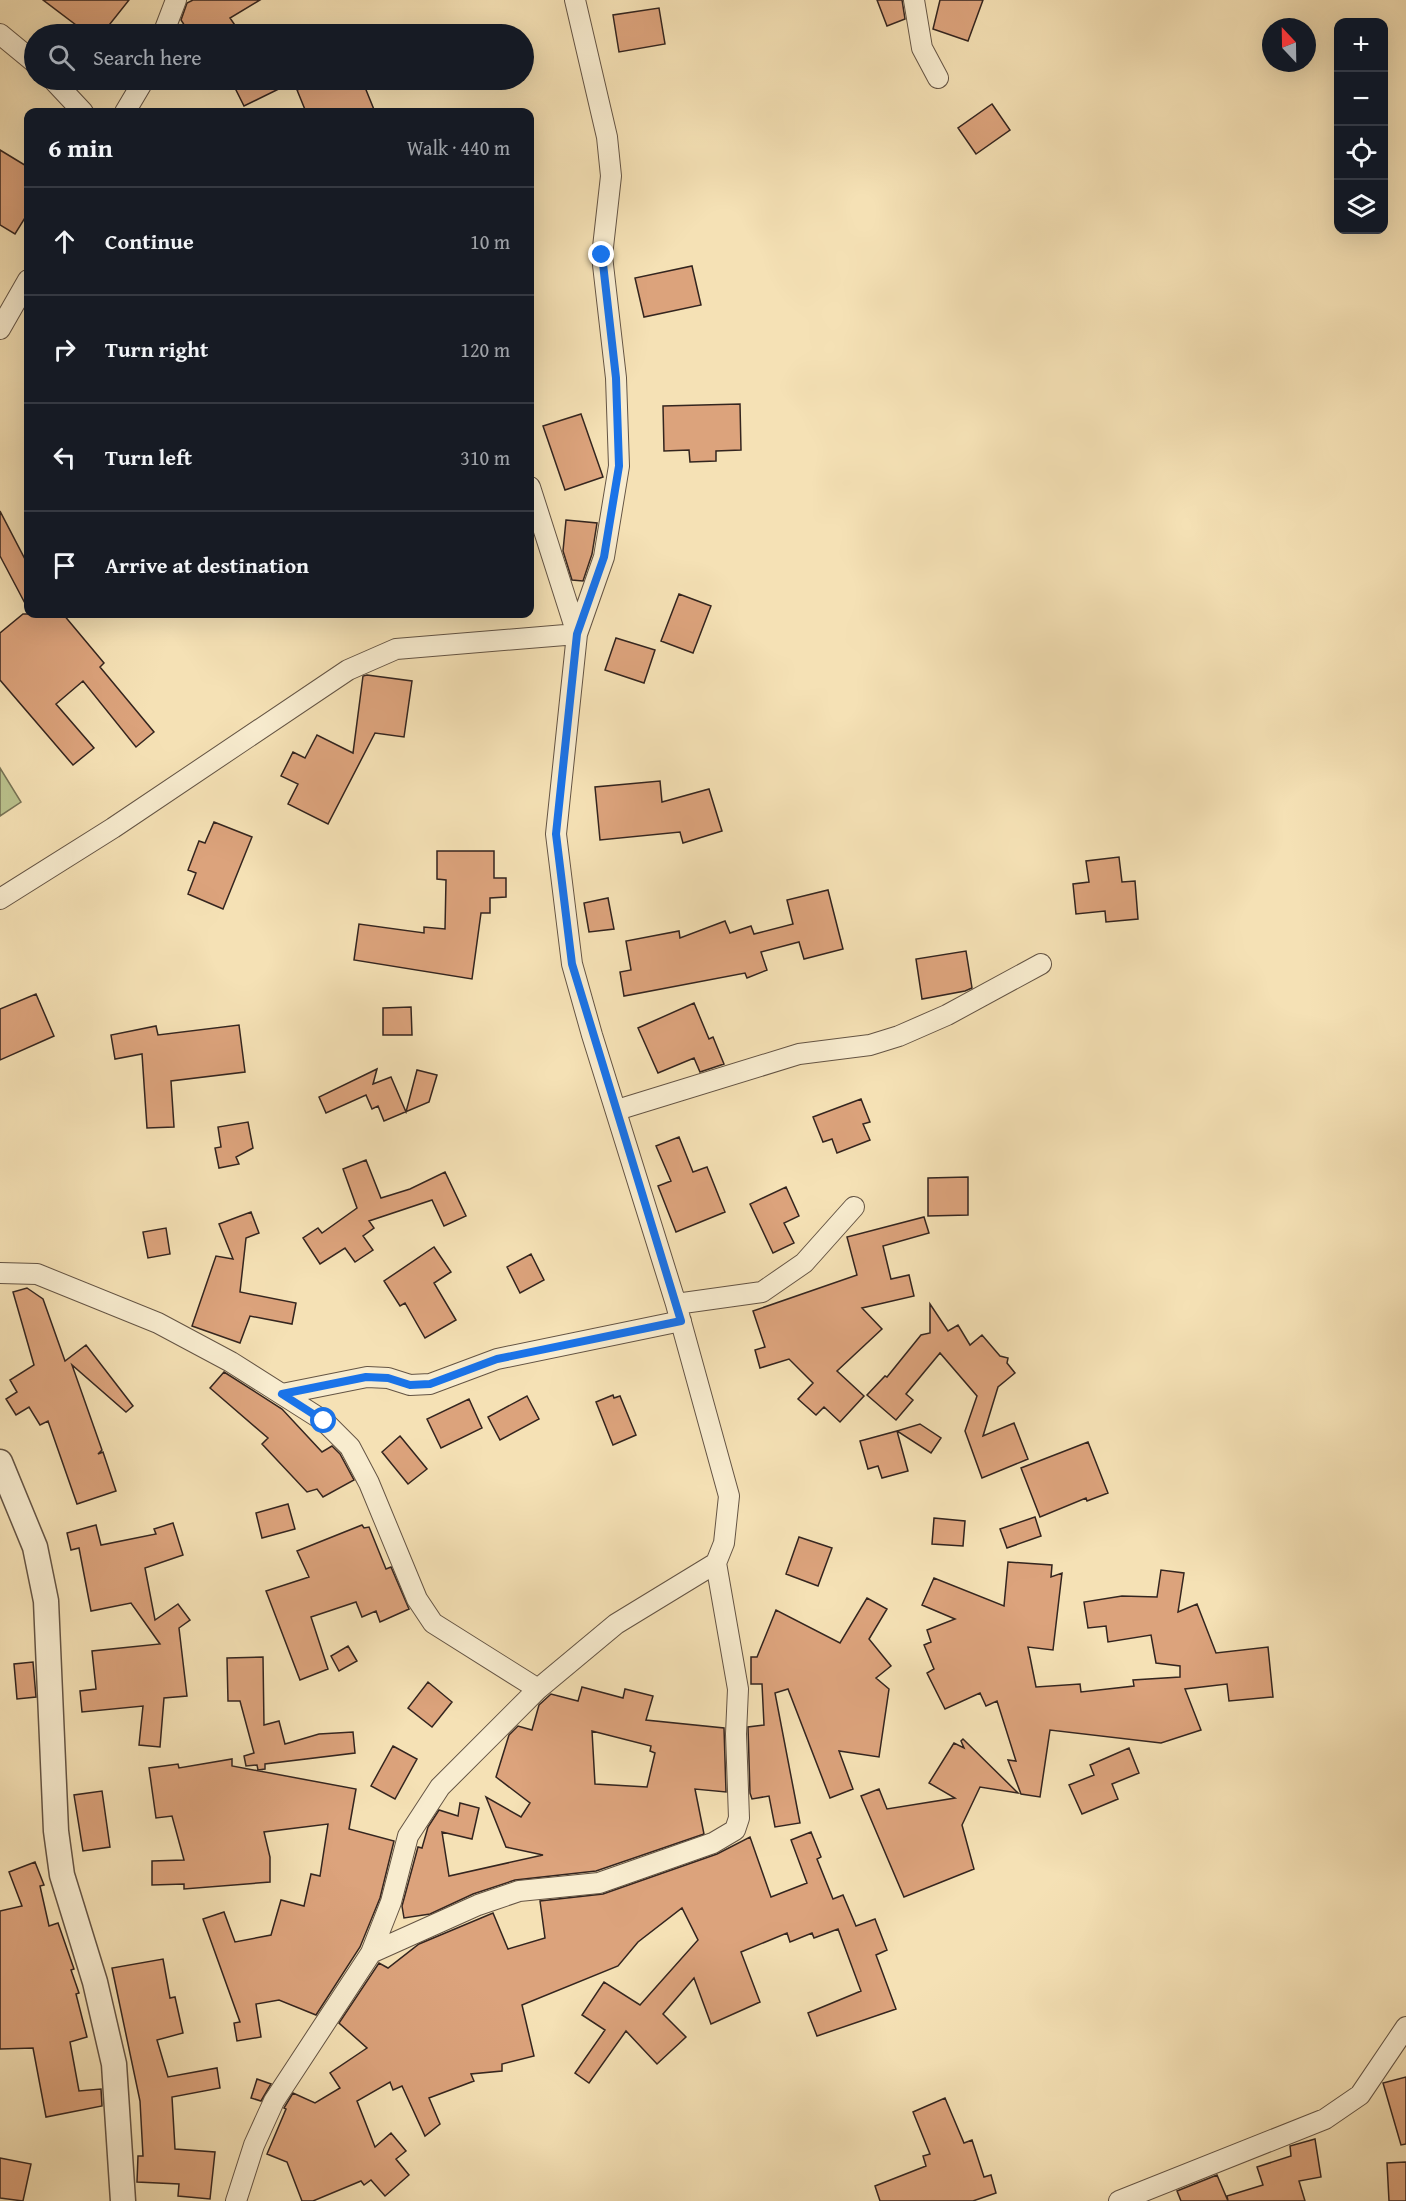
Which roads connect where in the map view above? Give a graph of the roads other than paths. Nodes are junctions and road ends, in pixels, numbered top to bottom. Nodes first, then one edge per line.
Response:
1 (176, 0) edge
2 (574, 0) edge
3 (914, 0) edge
4 (168, 24) edge
5 (0, 34) edge
6 (24, 54) edge
7 (938, 78) dead end
8 (62, 90) edge
9 (138, 90) edge
10 (79, 108) edge
11 (128, 108) edge
12 (24, 287) edge
13 (0, 329) edge
14 (534, 500) edge
15 (577, 634) junction
16 (0, 899) edge
17 (1041, 964) dead end
18 (617, 1110) junction
19 (854, 1207) dead end
20 (0, 1273) edge
21 (679, 1312) junction
22 (282, 1394) junction
23 (0, 1461) edge
24 (716, 1563) junction
25 (538, 1689) junction
26 (371, 1953) junction
27 (1406, 2027) edge
28 (123, 2201) edge
29 (236, 2201) edge
30 (1119, 2201) edge

1 - 4 street
2 - 15 street
3 - 7 street
5 - 6 street
8 - 10 street
9 - 11 street
12 - 13 street
14 - 15 street
15 - 16 street
15 - 18 street
17 - 18 street
18 - 21 street
19 - 21 street
20 - 22 street
21 - 22 street
21 - 24 street
22 - 25 street
23 - 28 street
24 - 25 street
24 - 26 street
25 - 26 street
26 - 29 street
27 - 30 street

